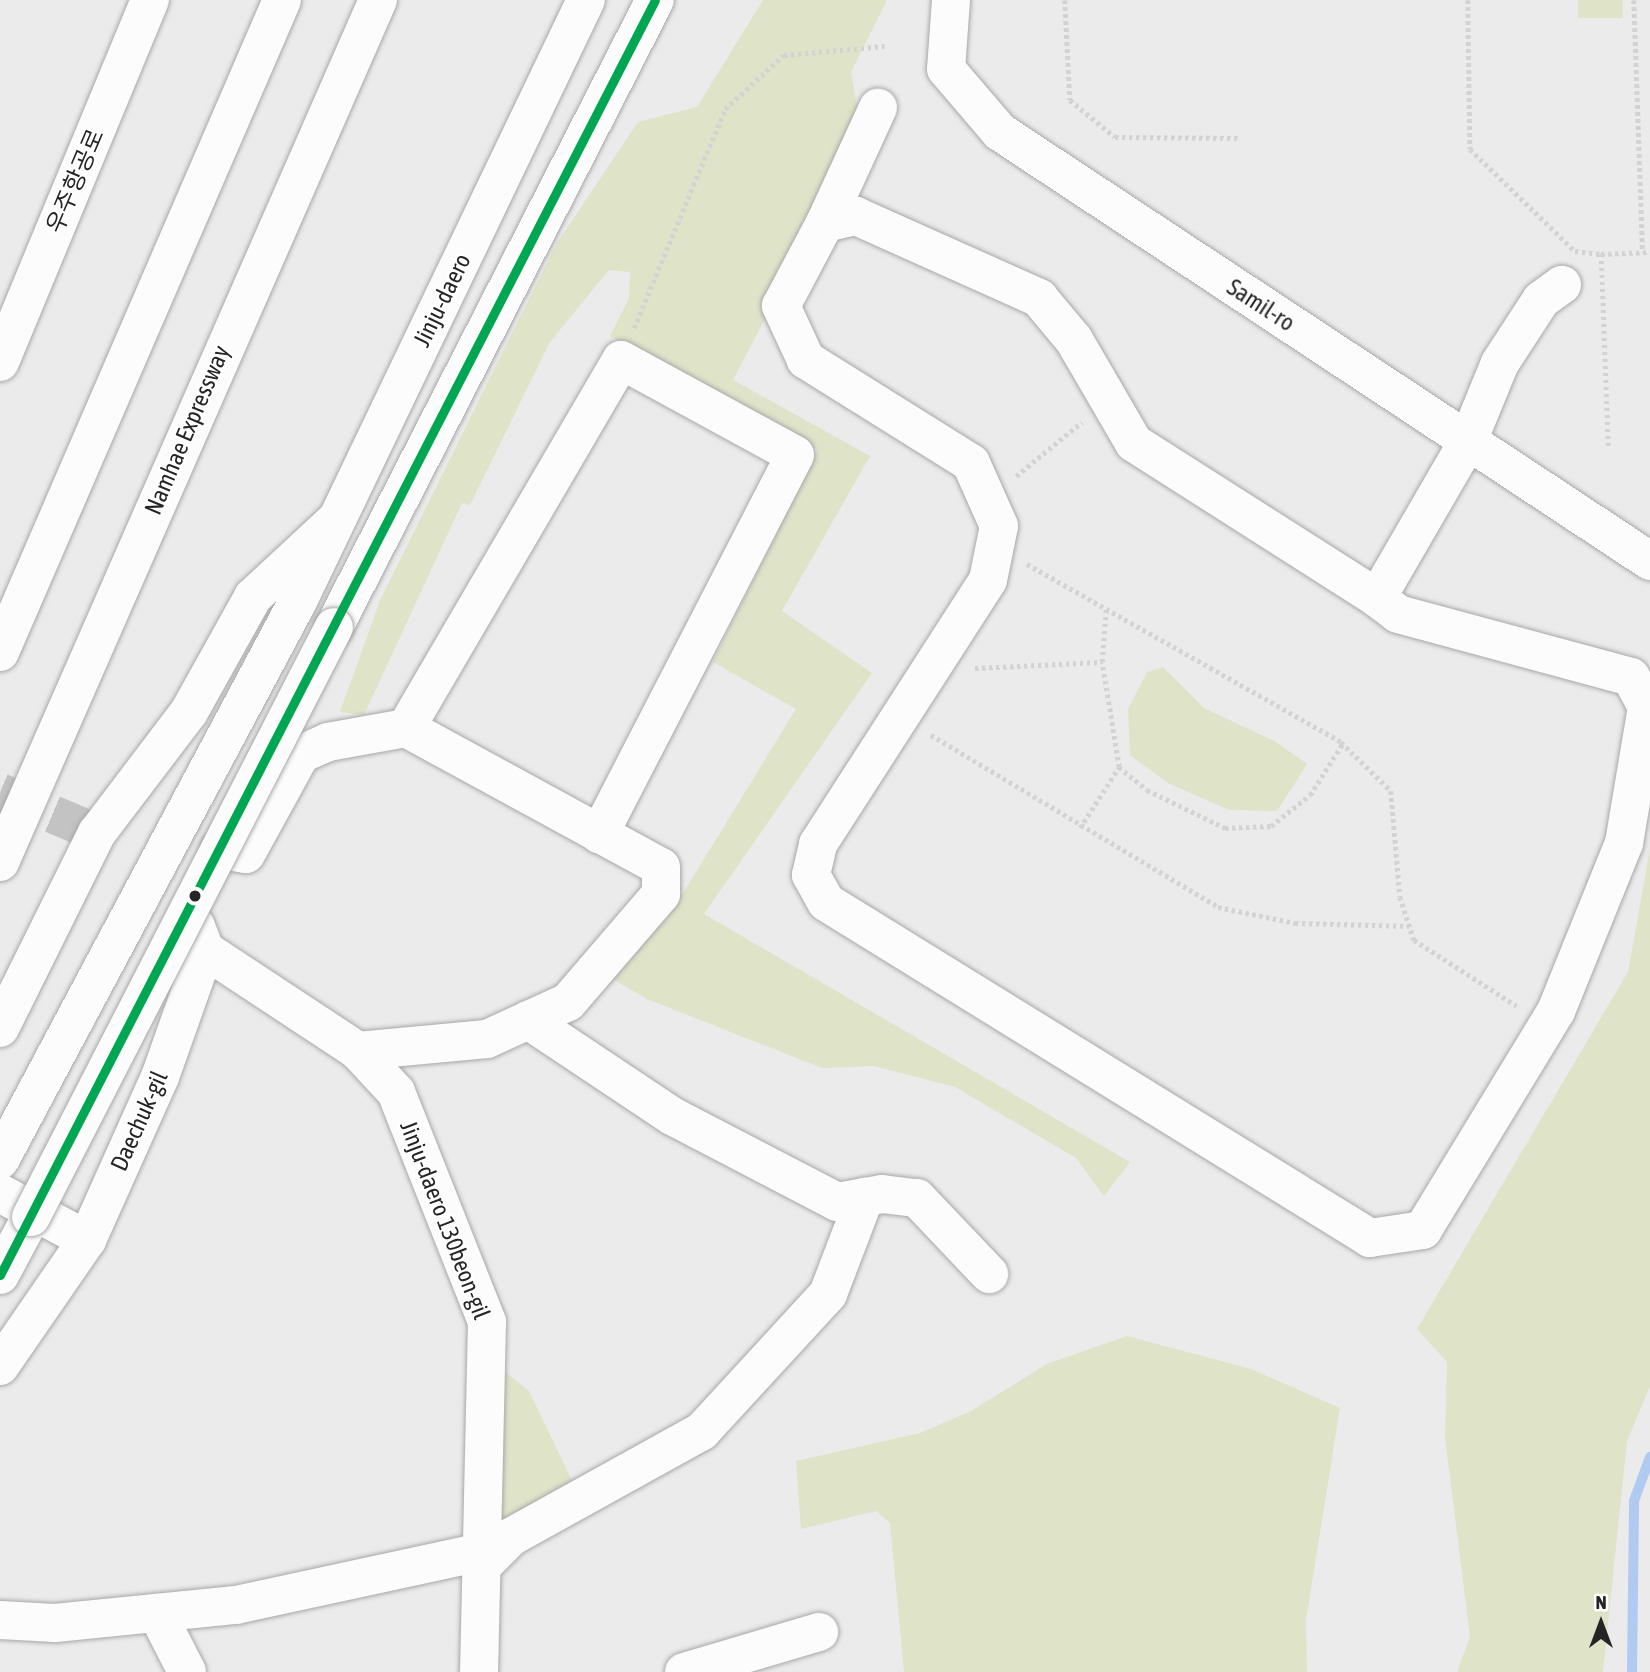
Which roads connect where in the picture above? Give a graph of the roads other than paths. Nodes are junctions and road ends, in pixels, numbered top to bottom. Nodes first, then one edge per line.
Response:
1 (150, 0) edge
2 (282, 0) edge
3 (379, 0) edge
4 (586, 0) edge
5 (951, 0) edge
6 (654, 4) edge
7 (878, 108) dead end
8 (825, 223) junction
9 (1562, 285) dead end
10 (0, 362) edge
11 (1468, 441) junction
12 (336, 520) junction
13 (1650, 561) edge
14 (1377, 598) junction
15 (0, 652) edge
16 (406, 728) junction
17 (599, 834) junction
18 (220, 850) junction
19 (0, 863) edge
20 (190, 907) junction
21 (205, 950) junction
22 (528, 1020) junction
23 (0, 1028) edge
24 (358, 1051) junction
25 (0, 1160) edge
26 (0, 1193) edge
27 (865, 1197) junction
28 (87, 1240) junction
29 (989, 1274) dead end
30 (0, 1275) edge
31 (0, 1366) edge
32 (482, 1559) junction
33 (157, 1613) junction
34 (0, 1620) edge
35 (819, 1632) dead end
36 (187, 1672) edge
37 (480, 1672) edge
38 (684, 1672) edge

1 - 10 main road, 우주항공로
2 - 15 main road
3 - 19 main road, Namhae Expressway
4 - 12 main road, Jinju-daero
5 - 11 main road, Samil-ro
6 - 18 main road, bridge
7 - 8 main road
8 - 14 main road
8 - 14 main road
9 - 11 main road
11 - 13 main road, Samil-ro
11 - 14 main road
12 - 23 main road
12 - 25 main road, Jinju-daero
16 - 17 main road
16 - 17 main road
16 - 18 main road
17 - 22 main road
18 - 20 main road, bridge
20 - 21 main road
20 - 30 main road, bridge
21 - 24 main road, Jinju-daero 130beon-gil
21 - 28 main road, Daechuk-gil
22 - 24 main road
22 - 27 main road
24 - 32 main road, Jinju-daero 130beon-gil
26 - 28 main road
27 - 29 main road
27 - 32 main road
28 - 31 main road, Daechuk-gil
32 - 33 main road
32 - 37 main road, Jinju-daero 130beon-gil
33 - 34 main road
33 - 36 main road
35 - 38 main road

